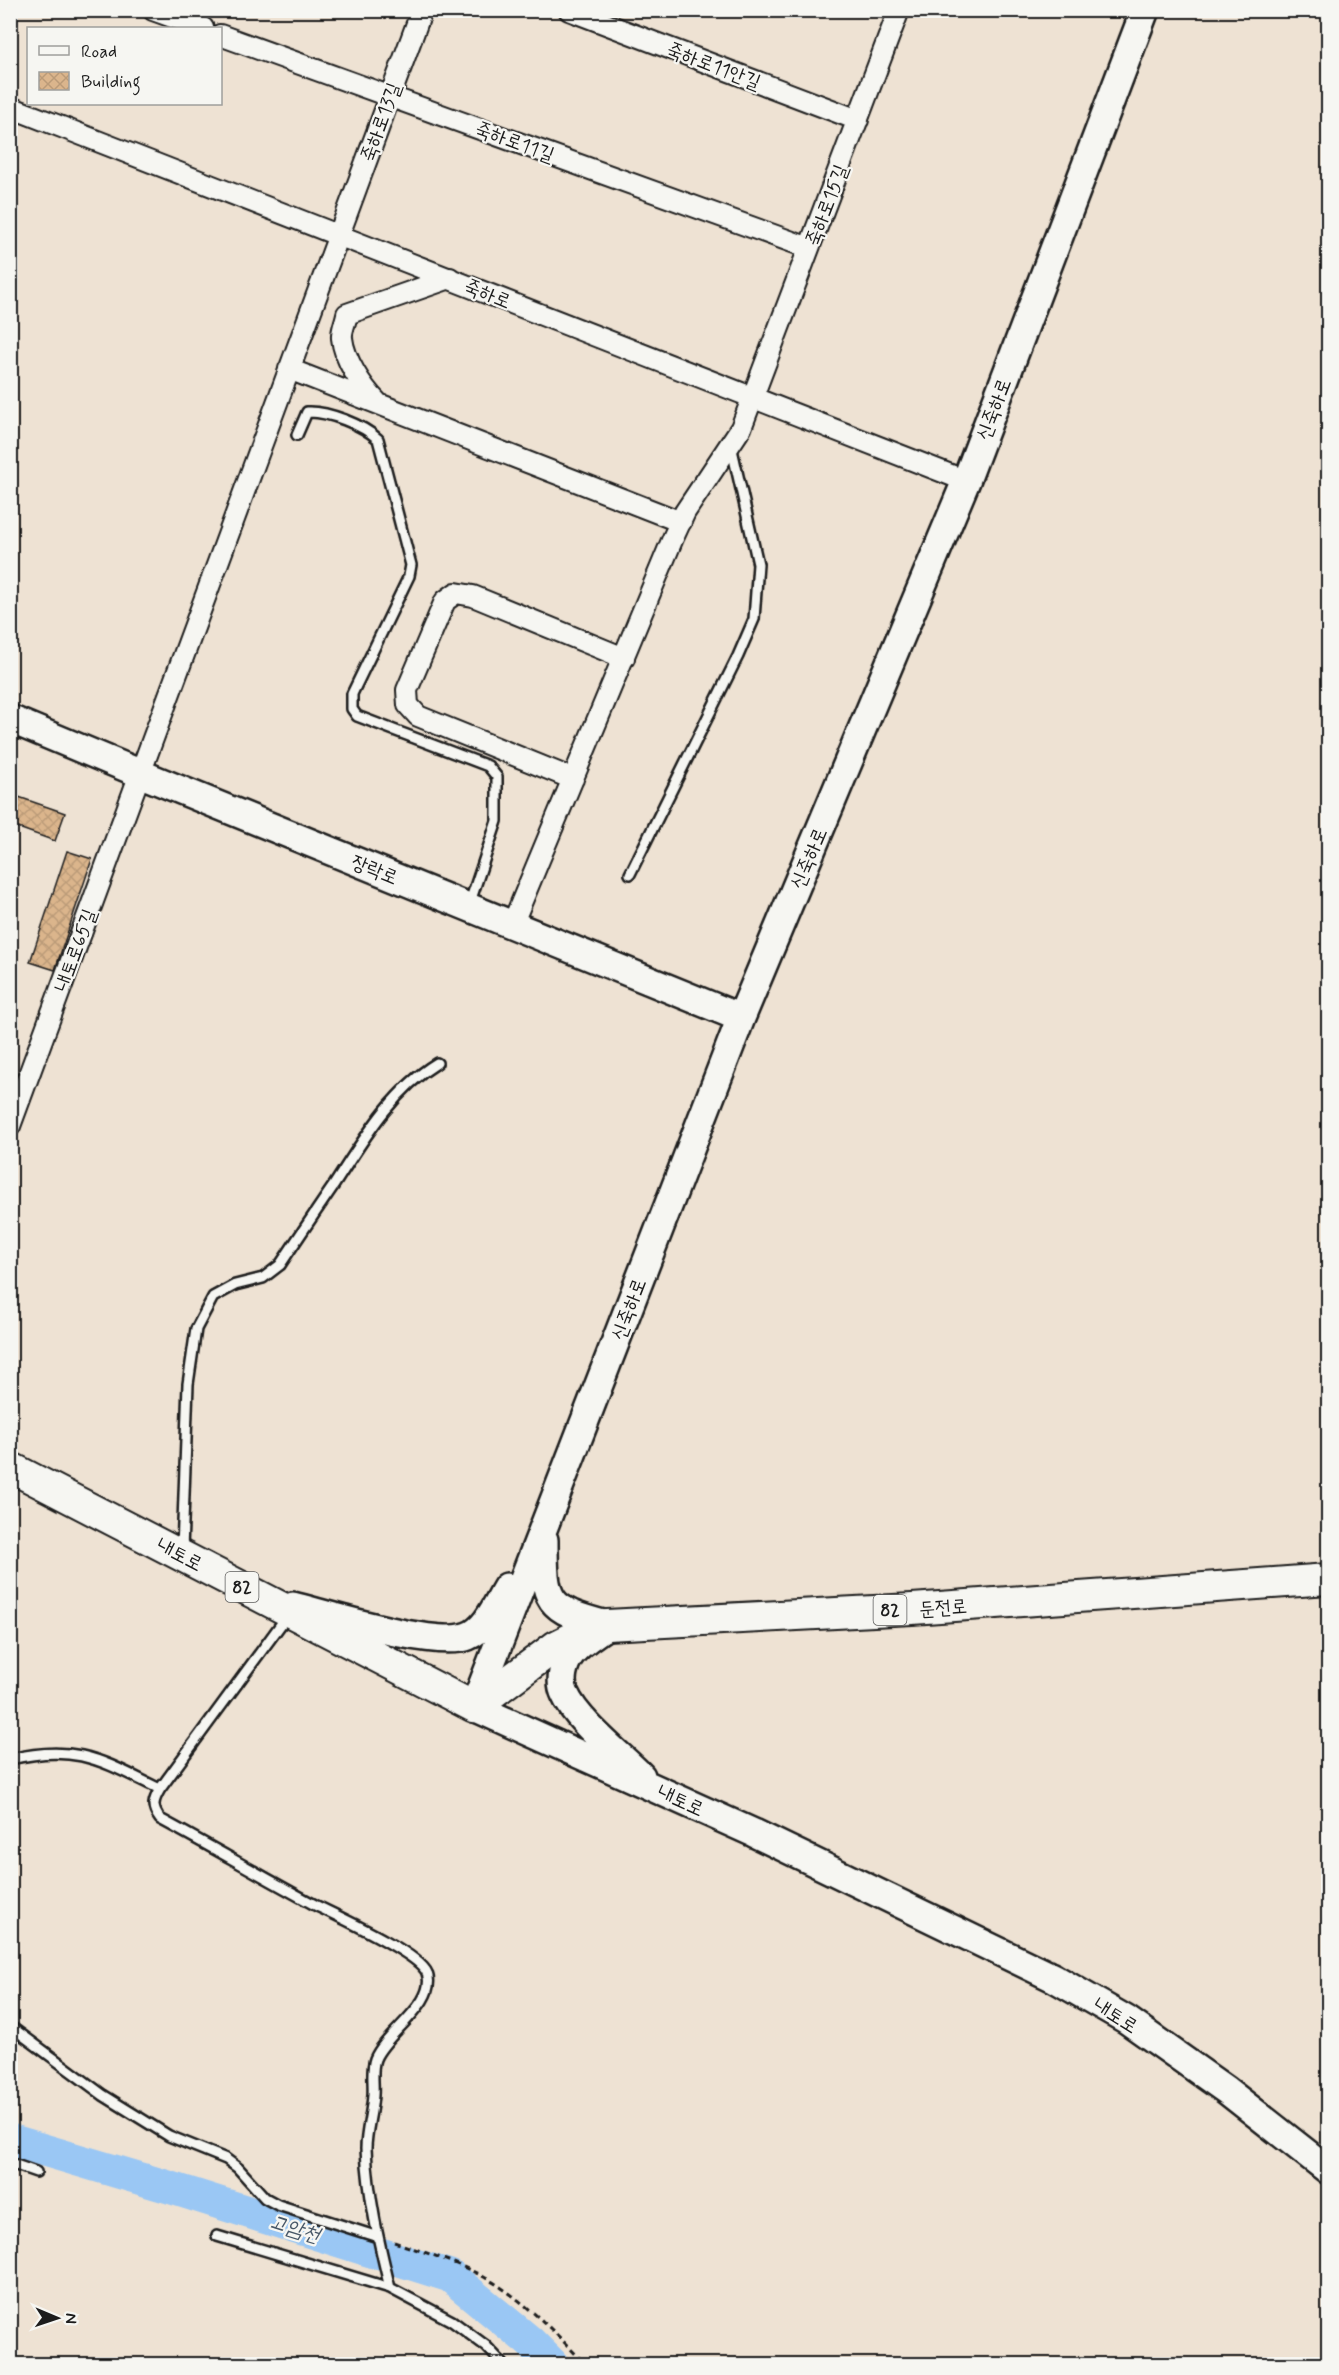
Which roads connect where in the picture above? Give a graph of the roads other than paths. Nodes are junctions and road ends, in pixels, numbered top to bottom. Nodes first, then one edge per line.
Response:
1 (153, 10) edge
2 (422, 10) edge
3 (569, 10) edge
4 (899, 10) edge
5 (1145, 10) edge
6 (200, 27) edge
7 (222, 36) edge
8 (389, 95) junction
9 (10, 107) edge
10 (858, 120) junction
11 (340, 234) junction
12 (809, 248) junction
13 (450, 278) junction
14 (289, 369) junction
15 (752, 399) junction
16 (381, 405) junction
17 (297, 435) dead end
18 (731, 445) junction
19 (966, 481) junction
20 (681, 522) junction
21 (624, 658) junction
22 (10, 719) edge
23 (139, 774) junction
24 (573, 779) junction
25 (630, 874) dead end
26 (468, 907) junction
27 (512, 925) junction
28 (741, 1018) junction
29 (437, 1063) dead end
30 (10, 1126) edge
31 (10, 1467) edge
32 (544, 1527) junction
33 (182, 1555) junction
34 (1329, 1579) edge
35 (279, 1606) junction
36 (607, 1625) junction
37 (474, 1707) junction
38 (10, 1759) edge
39 (652, 1787) junction
40 (160, 1789) junction
41 (10, 2026) edge
42 (10, 2163) edge
43 (1329, 2170) edge
44 (36, 2172) dead end
45 (217, 2236) dead end
46 (378, 2239) junction
47 (390, 2288) junction
48 (503, 2364) edge

1 - 6 street
2 - 8 street, 죽하로13길
3 - 10 street, 죽하로11안길
4 - 10 street, 죽하로15길
5 - 19 street, 신죽하로
7 - 8 street, 죽하로11길
8 - 11 street, 죽하로13길
8 - 12 street, 죽하로11길
9 - 11 street, 죽하로
10 - 12 street, 죽하로15길
11 - 13 street, 죽하로
11 - 14 street, 죽하로13길
12 - 15 street, 죽하로15길
13 - 15 street, 죽하로
13 - 16 street
14 - 16 street
14 - 23 street, 내토로65길
15 - 18 street, 죽하로15길
15 - 19 street, 죽하로
16 - 20 street
17 - 26 lane
18 - 20 street, 죽하로15길
18 - 25 lane
19 - 28 street, 신죽하로
20 - 21 street, 죽하로15길
21 - 24 street, 죽하로15길
21 - 24 street
22 - 23 street, 장락로
23 - 26 street, 장락로
23 - 30 street, 내토로65길
24 - 27 street, 죽하로15길
26 - 27 street, 장락로
27 - 28 street, 장락로
28 - 32 street, 신죽하로
29 - 33 lane
31 - 33 main road, 내토로 / 82
32 - 35 street
32 - 36 street
32 - 37 street, 신죽하로
33 - 35 main road, 내토로 / 82
34 - 36 main road, 둔전로 / 82
35 - 37 main road, 내토로 / 82
35 - 40 lane
36 - 37 main road, 둔전로 / 82
36 - 39 street
37 - 39 street, 내토로
38 - 40 lane
39 - 43 street, 내토로
40 - 46 lane
41 - 46 lane
42 - 44 lane
45 - 47 lane
46 - 47 lane
47 - 48 lane

